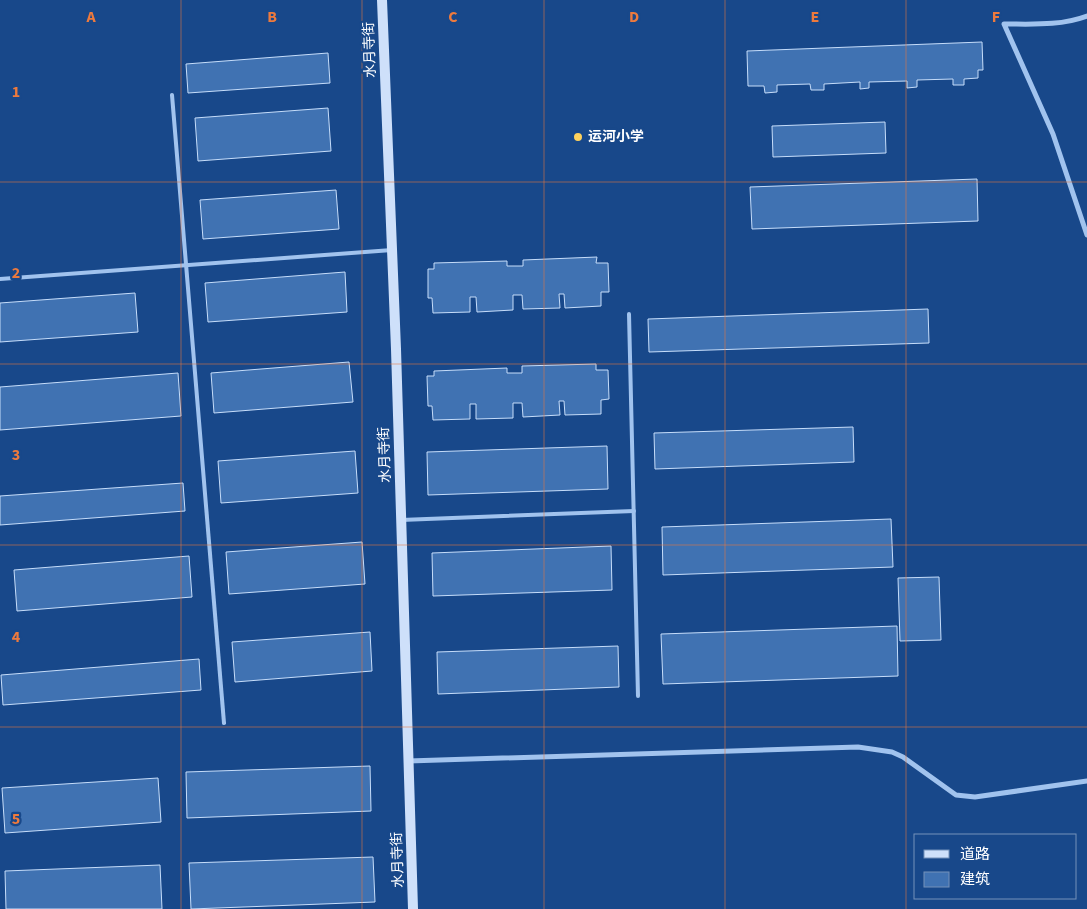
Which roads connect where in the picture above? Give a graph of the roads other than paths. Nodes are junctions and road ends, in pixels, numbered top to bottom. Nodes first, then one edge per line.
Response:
1 (382, 0) edge
2 (1087, 16) edge
3 (172, 95) dead end
4 (1087, 235) edge
5 (392, 250) junction
6 (186, 265) junction
7 (0, 279) edge
8 (629, 314) dead end
9 (634, 511) junction
10 (401, 520) junction
11 (638, 696) dead end
12 (224, 723) dead end
13 (408, 761) junction
14 (1087, 781) edge
15 (413, 909) edge

1 - 5 street, 水月寺街
2 - 4 street
3 - 6 lane
5 - 6 lane
5 - 10 street, 水月寺街
6 - 7 lane
6 - 12 lane
8 - 9 lane
9 - 10 lane
9 - 11 lane
10 - 13 street, 水月寺街
13 - 14 street
13 - 15 street, 水月寺街

